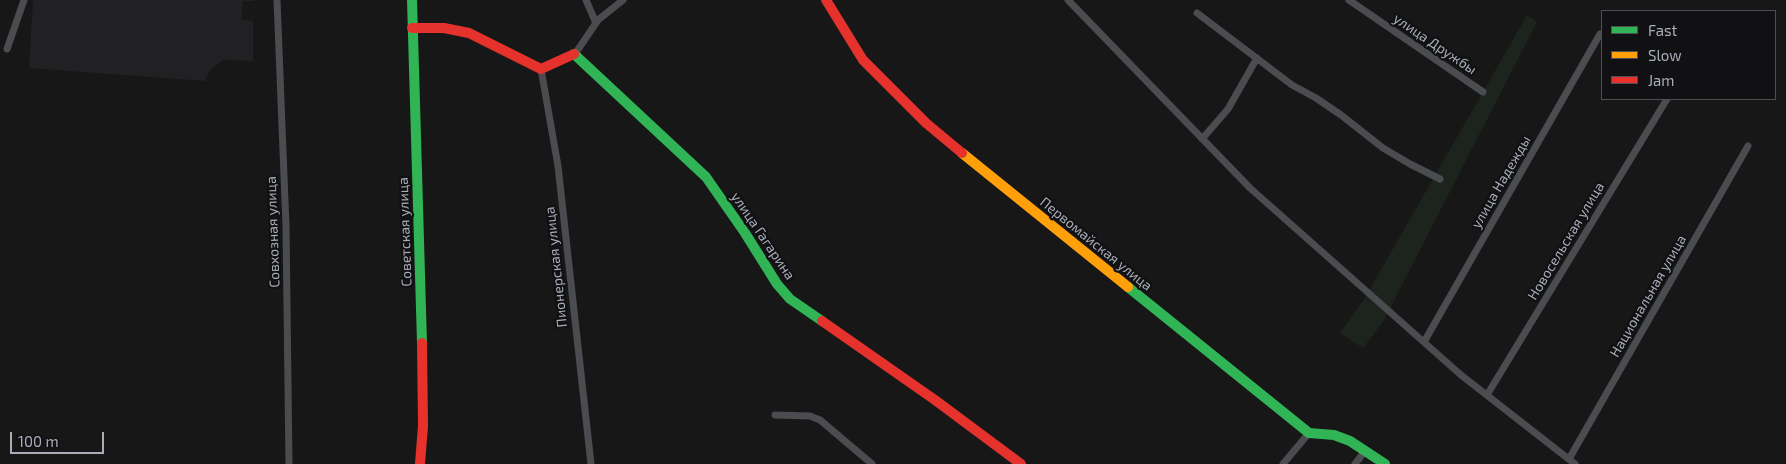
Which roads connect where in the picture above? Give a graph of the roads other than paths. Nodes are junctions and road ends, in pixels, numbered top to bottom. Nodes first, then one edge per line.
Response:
1 (24, 0) edge
2 (277, 0) edge
3 (412, 0) edge
4 (586, 0) edge
5 (623, 0) edge
6 (826, 0) edge
7 (1068, 0) edge
8 (1349, 0) edge
9 (1197, 13) dead end
10 (596, 24) junction
11 (412, 28) junction
12 (1600, 34) dead end
13 (6, 49) dead end
14 (575, 54) junction
15 (1258, 58) junction
16 (541, 69) junction
17 (1484, 92) dead end
18 (1666, 100) edge
19 (1202, 139) junction
20 (1748, 146) dead end
21 (1440, 179) dead end
22 (1424, 342) junction
23 (1487, 395) junction
24 (775, 415) dead end
25 (1310, 433) junction
26 (1366, 451) junction
27 (1568, 459) junction
28 (289, 464) edge
29 (420, 464) edge
30 (591, 464) edge
31 (872, 464) edge
32 (1021, 464) edge
33 (1283, 464) edge
34 (1354, 464) edge
35 (1384, 464) edge
36 (1575, 464) edge

1 - 13 street
2 - 28 street, Совхозная улица
3 - 11 street, Советская улица
4 - 10 street
5 - 10 street
6 - 25 street, Первомайская улица
7 - 19 street
8 - 17 street, улица Дружбы
9 - 15 street
10 - 14 street
11 - 16 street
11 - 29 street, Советская улица
12 - 22 street, улица Надежды
14 - 16 street
14 - 32 street, улица Гагарина
15 - 19 street
15 - 21 street
16 - 30 street, Пионерская улица
18 - 23 street, Новосельская улица
19 - 22 street
20 - 27 street, Национальная улица
22 - 23 street
23 - 27 street
24 - 31 street
25 - 26 street
25 - 33 street
26 - 34 street
26 - 35 street
27 - 36 street

